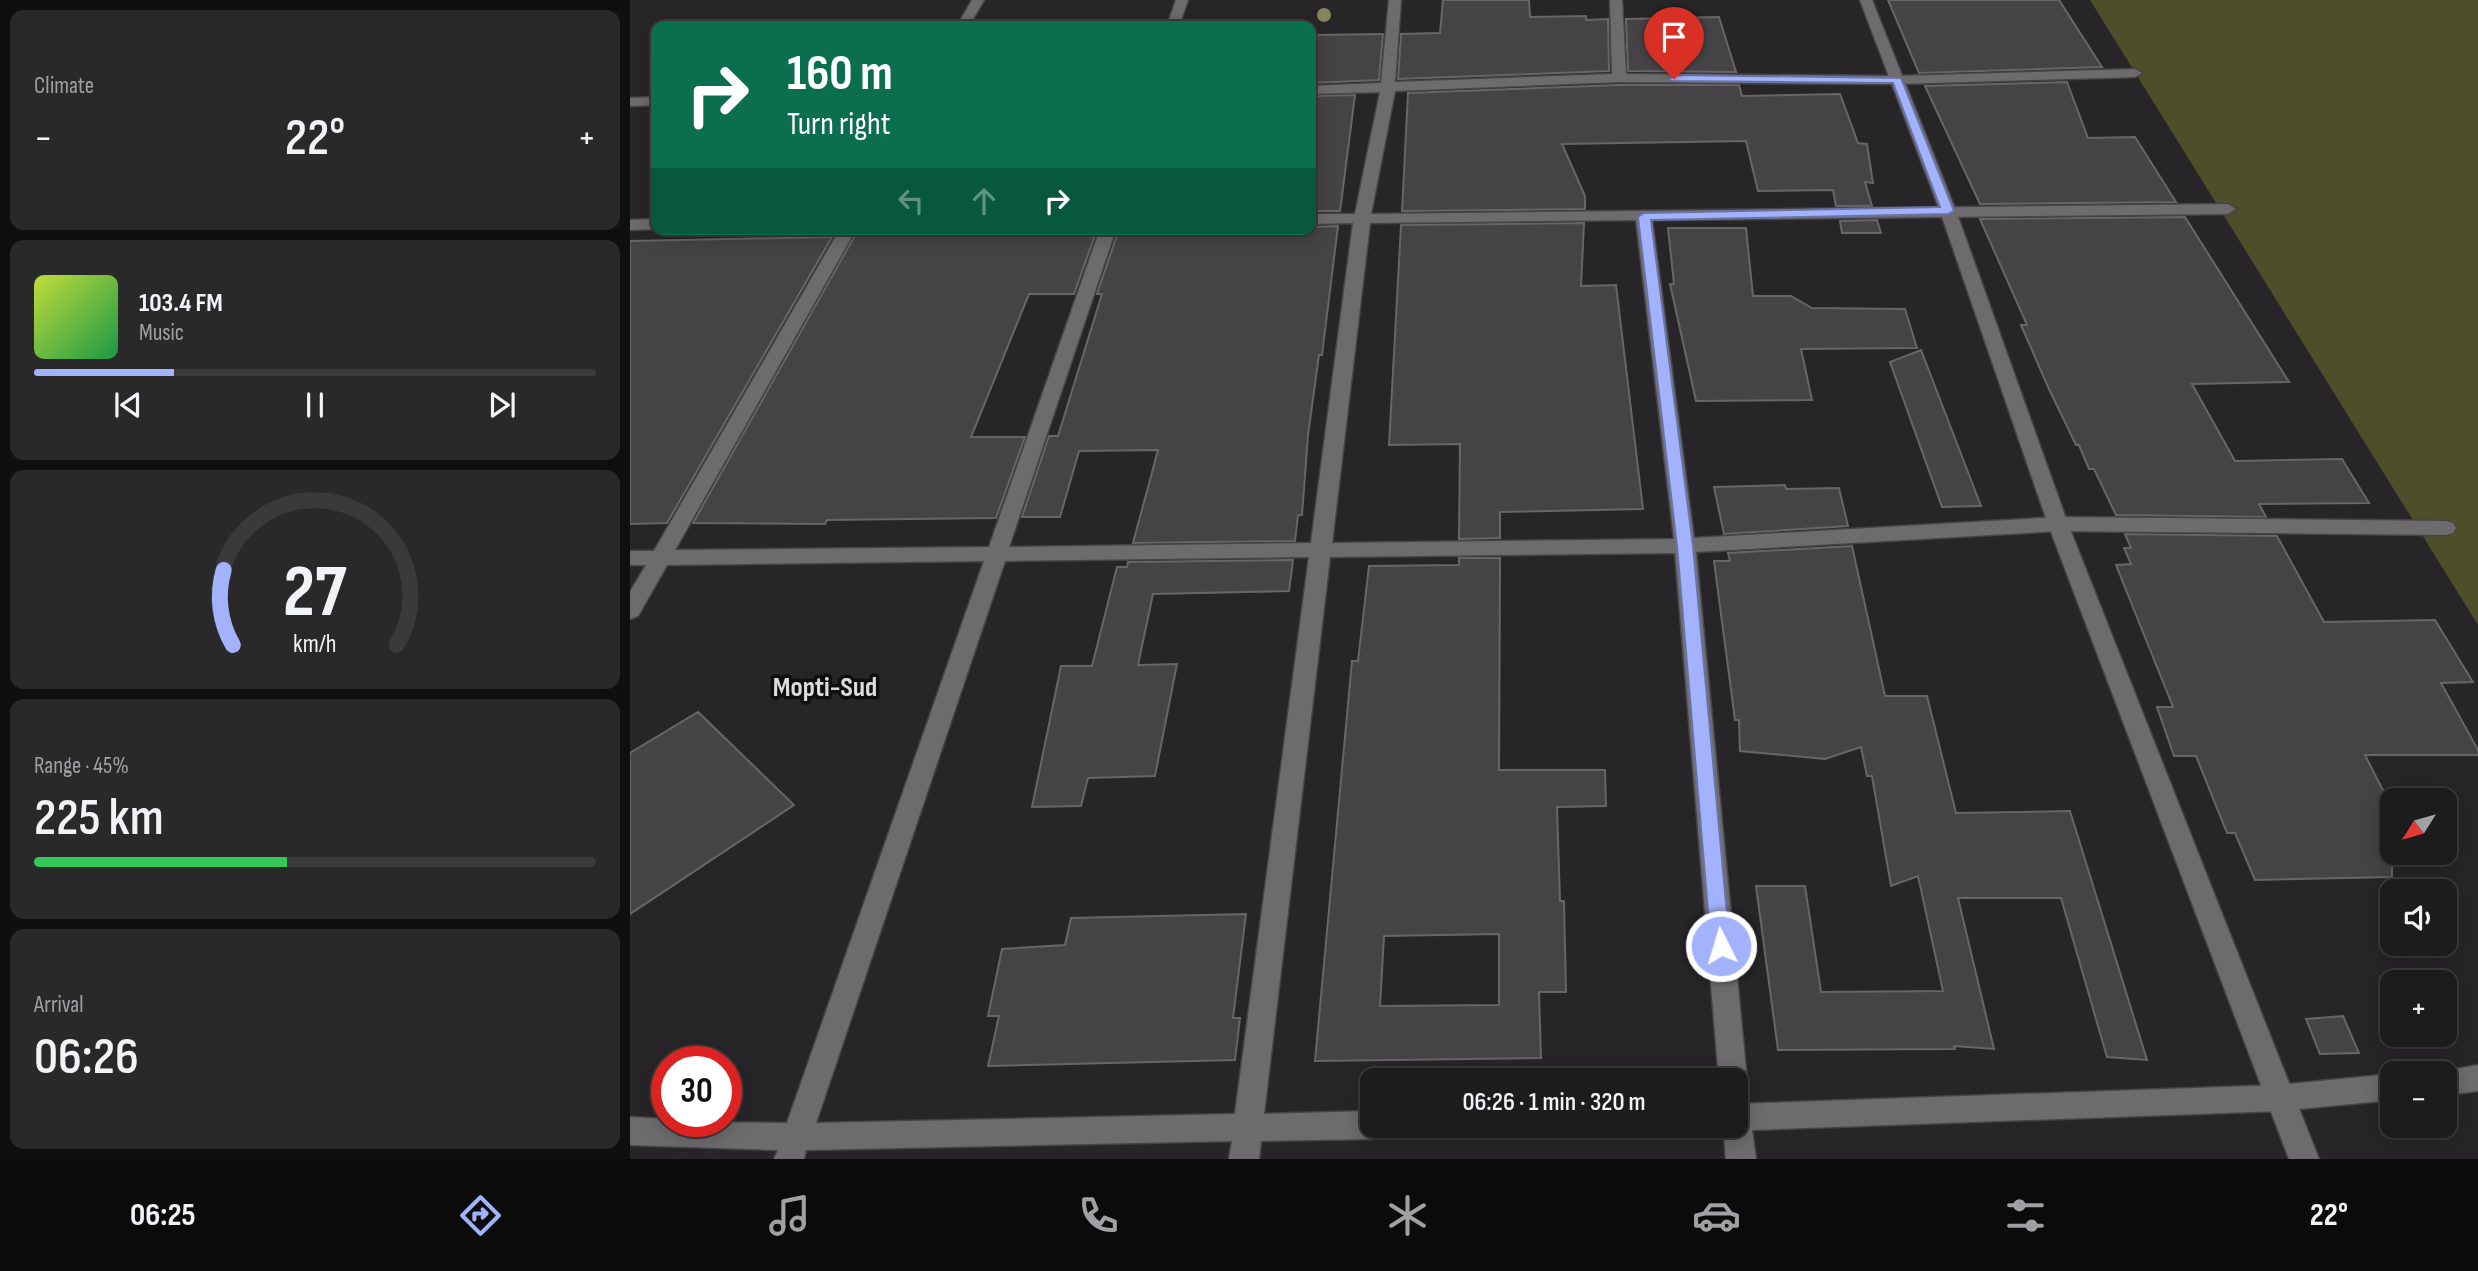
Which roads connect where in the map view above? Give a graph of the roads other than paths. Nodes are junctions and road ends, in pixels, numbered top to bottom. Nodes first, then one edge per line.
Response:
1 (978, 0) edge
2 (1182, 0) edge
3 (1395, 0) edge
4 (1616, 0) edge
5 (1866, 0) edge
6 (966, 21) edge
7 (1175, 21) edge
8 (2134, 73) dead end
9 (1619, 78) junction
10 (1897, 80) junction
11 (1388, 88) junction
12 (1316, 89) edge
13 (651, 101) edge
14 (630, 102) edge
15 (2228, 209) dead end
16 (1948, 211) junction
17 (1644, 217) junction
18 (1316, 219) edge
19 (1362, 219) junction
20 (630, 225) edge
21 (651, 225) edge
22 (845, 235) edge
23 (1106, 235) edge
24 (2058, 524) junction
25 (2446, 528) dead end
26 (1685, 546) junction
27 (1320, 550) junction
28 (996, 554) junction
29 (630, 558) edge
30 (661, 558) junction
31 (630, 611) edge
32 (1732, 1068) edge
33 (2478, 1078) edge
34 (2457, 1081) edge
35 (2380, 1088) edge
36 (2279, 1098) junction
37 (1360, 1125) edge
38 (1247, 1127) junction
39 (630, 1131) edge
40 (793, 1148) edge
41 (1244, 1159) edge
42 (1741, 1159) edge
43 (2304, 1159) edge

1 - 6 street
2 - 7 street
3 - 11 street
4 - 9 street
5 - 10 street
8 - 10 street
9 - 10 street
9 - 11 street
10 - 16 street
11 - 12 street
11 - 19 street
13 - 14 street
15 - 16 street
16 - 17 street
16 - 24 street
17 - 19 street
17 - 26 street
18 - 19 street
19 - 27 street
20 - 21 street
22 - 30 street
23 - 28 street
24 - 25 street
24 - 26 street
24 - 36 street
26 - 27 street
26 - 32 street
27 - 28 street
27 - 38 street
28 - 30 street
28 - 40 street
29 - 30 street
30 - 31 street
33 - 34 street
35 - 36 street
36 - 42 street
36 - 43 street
37 - 38 street
38 - 40 street
38 - 41 street
39 - 40 street

